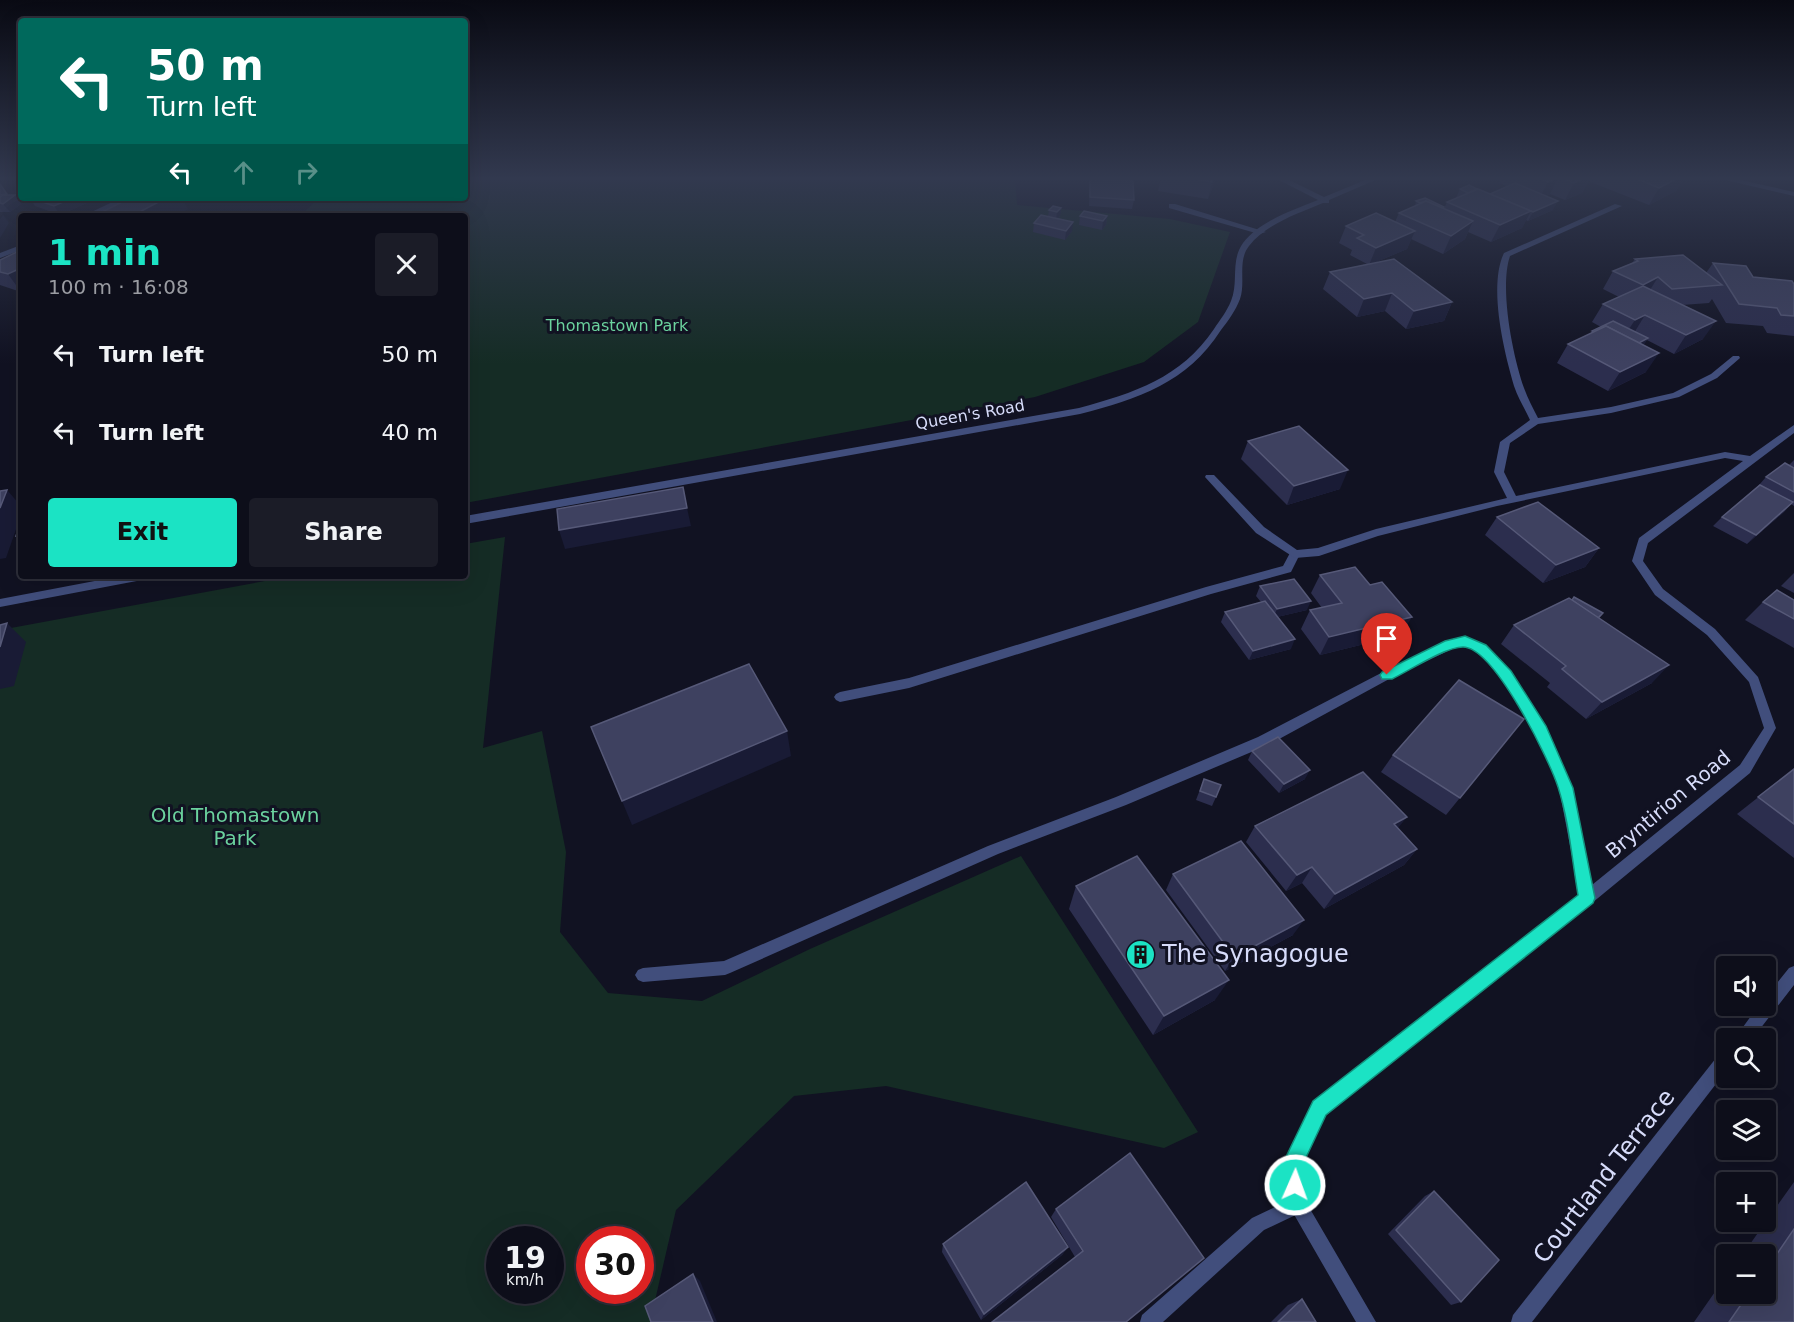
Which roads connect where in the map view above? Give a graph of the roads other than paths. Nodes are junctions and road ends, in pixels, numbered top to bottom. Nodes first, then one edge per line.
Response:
1 (1250, 240) edge
2 (1542, 240) edge
3 (18, 248) edge
4 (0, 256) edge
5 (1736, 358) dead end
6 (1535, 421) junction
7 (1794, 428) edge
8 (1752, 460) junction
9 (1210, 477) dead end
10 (1513, 500) junction
11 (468, 519) edge
12 (1295, 554) junction
13 (126, 579) edge
14 (0, 603) edge
15 (840, 697) dead end
16 (1587, 898) junction
17 (1794, 973) edge
18 (643, 975) dead end
19 (1751, 1028) edge
20 (1716, 1072) edge
21 (1298, 1205) junction
22 (1149, 1322) edge
23 (1367, 1322) edge
24 (1520, 1322) edge

1 - 11 street, Queen's Road
2 - 6 street
3 - 4 street
5 - 6 street
6 - 10 street
7 - 8 street, Bryntirion Road
8 - 10 street
8 - 16 street, Bryntirion Road
9 - 12 street
10 - 12 street
12 - 15 street
13 - 14 street
16 - 18 street
16 - 21 street, Bryntirion Road
17 - 19 street
20 - 24 street, Courtland Terrace
21 - 22 street
21 - 23 street, Bryntirion Road

